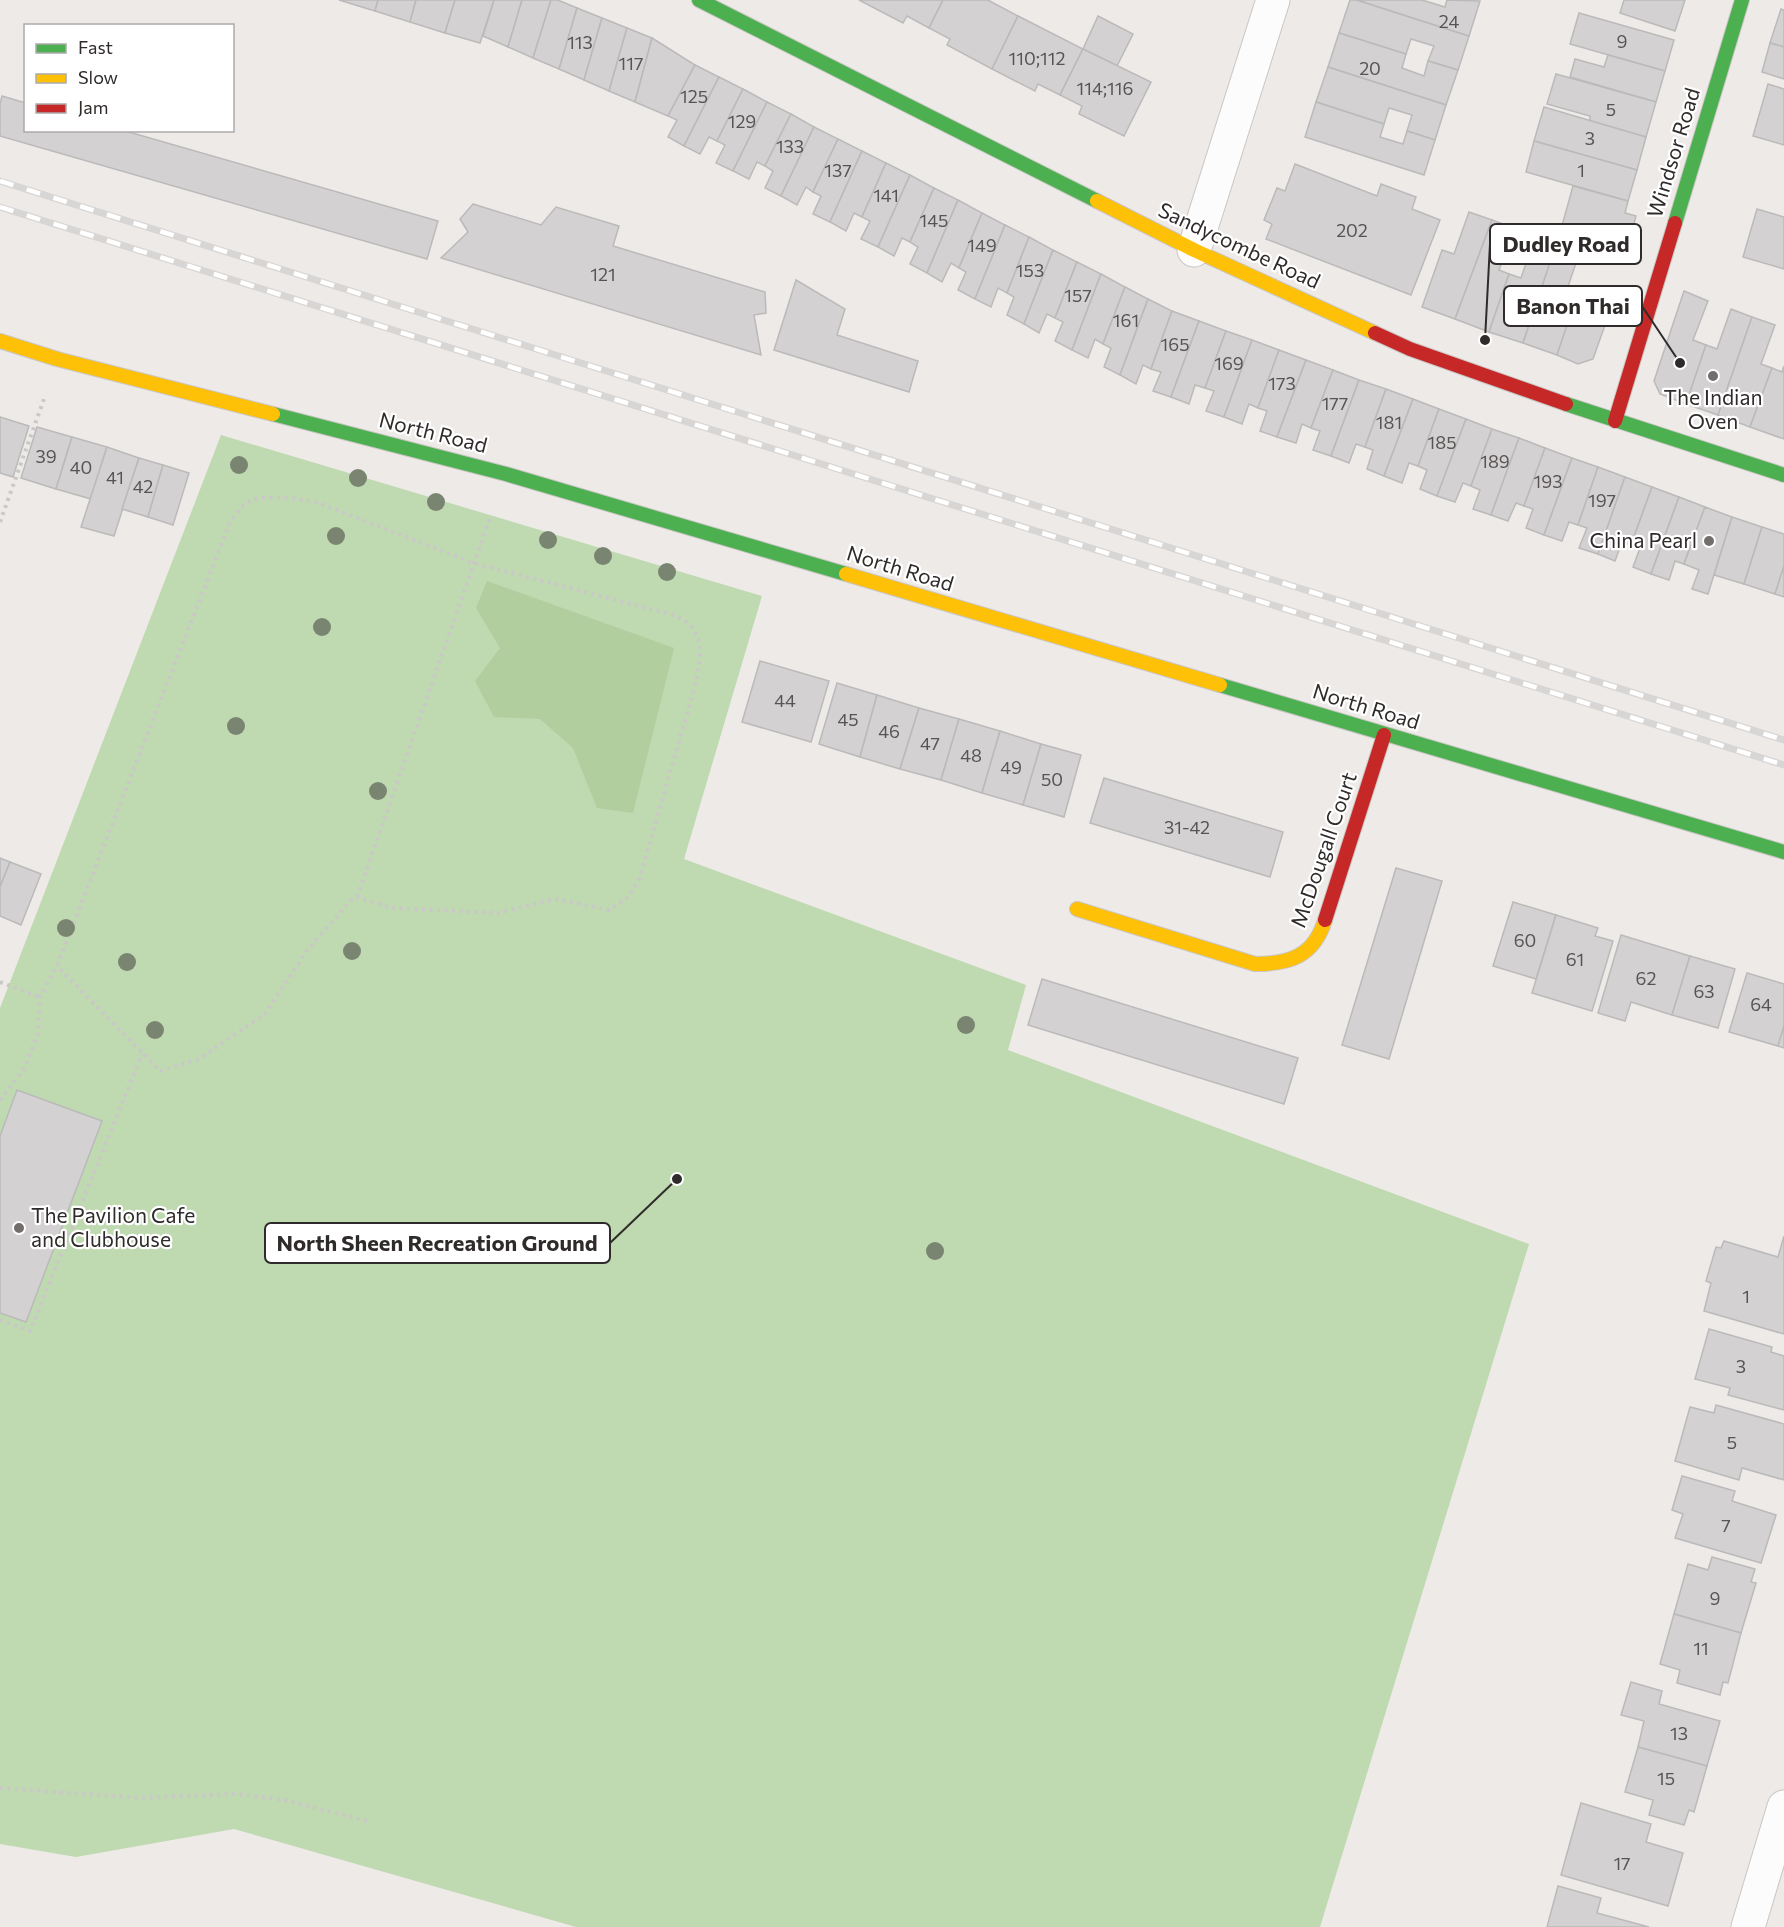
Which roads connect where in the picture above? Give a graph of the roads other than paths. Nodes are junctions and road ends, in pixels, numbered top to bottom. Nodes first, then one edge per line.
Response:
1 (699, 0) edge
2 (1273, 0) edge
3 (1742, 0) edge
4 (731, 7) edge
5 (1194, 250) junction
6 (0, 341) edge
7 (1615, 421) junction
8 (1784, 476) edge
9 (1384, 735) junction
10 (1784, 852) edge
11 (1077, 909) dead end
12 (1784, 1807) edge
13 (1748, 1927) edge

1 - 4 street, Sandycombe Road
2 - 5 street
3 - 7 street, Windsor Road
4 - 5 street, Sandycombe Road
5 - 7 street, Sandycombe Road
6 - 9 street, North Road
7 - 8 street, Sandycombe Road
9 - 10 street, North Road
9 - 11 street, McDougall Court
12 - 13 street

